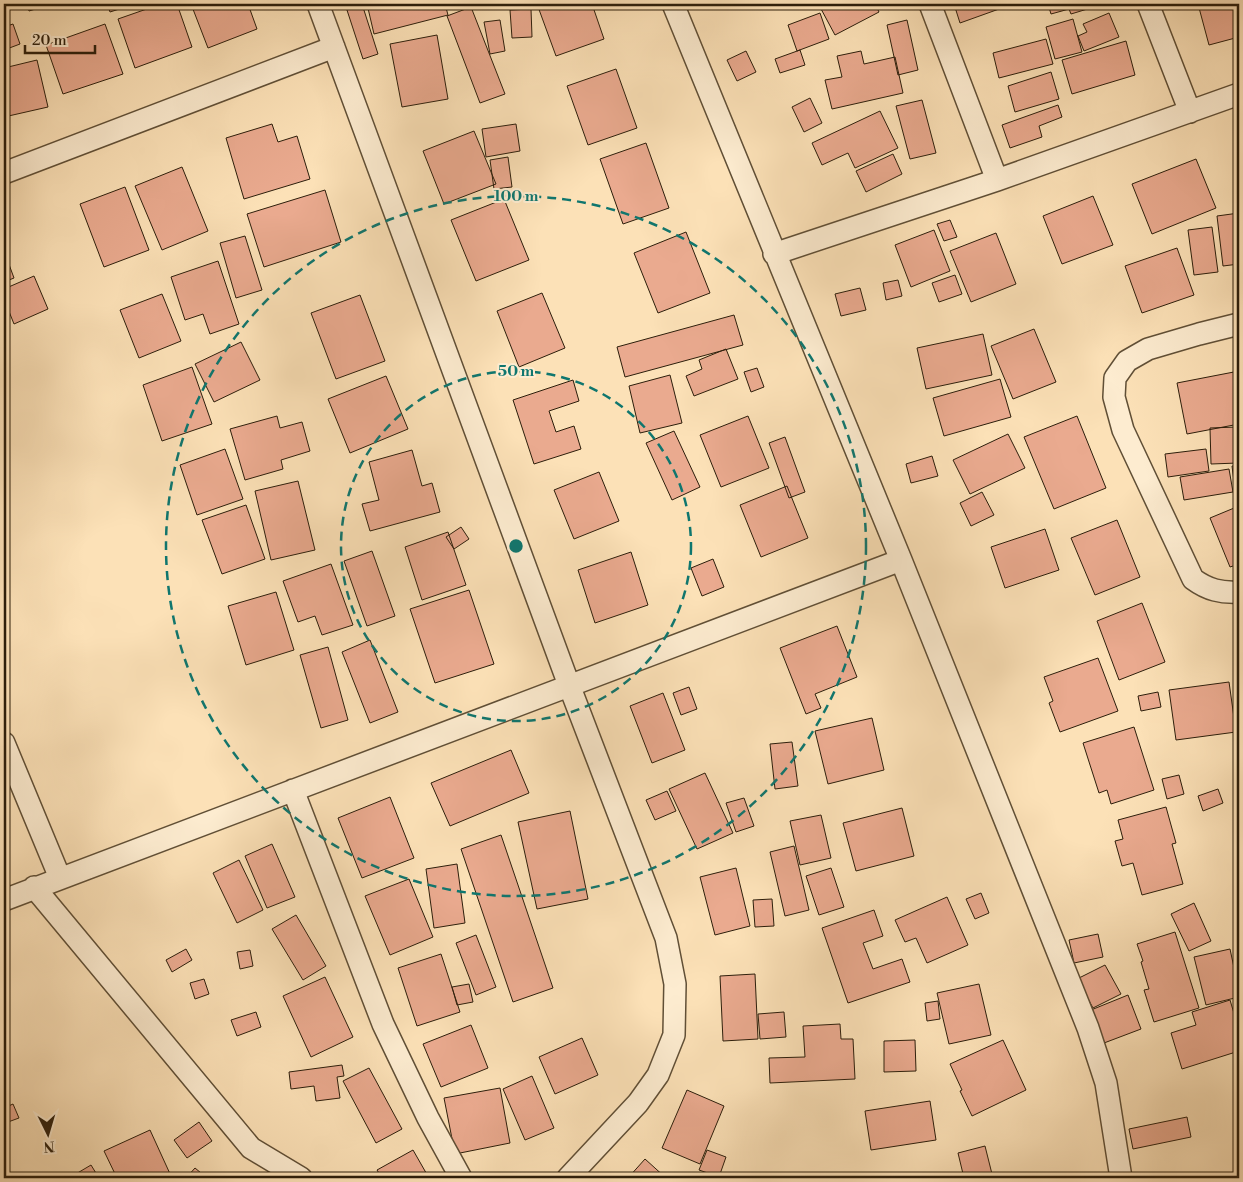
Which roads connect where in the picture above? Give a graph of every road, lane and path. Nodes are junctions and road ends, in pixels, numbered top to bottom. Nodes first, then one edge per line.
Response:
1 (318, 4) edge
2 (673, 4) edge
3 (930, 4) edge
4 (1148, 4) edge
5 (334, 47) junction
6 (1239, 94) edge
7 (1190, 112) junction
8 (4, 173) edge
9 (998, 180) junction
10 (774, 254) junction
11 (1239, 324) edge
12 (901, 560) junction
13 (1239, 592) edge
14 (569, 685) junction
15 (4, 743) edge
16 (293, 790) junction
17 (60, 878) junction
18 (34, 887) junction
19 (4, 900) edge
20 (300, 1178) edge
21 (461, 1178) edge
22 (568, 1178) edge
23 (1121, 1178) edge

1 - 5 street
2 - 10 street
3 - 9 street
4 - 7 street
5 - 8 street
5 - 14 street
6 - 7 street
7 - 9 street
9 - 10 street
10 - 12 street
11 - 13 street
12 - 14 street
12 - 23 street
14 - 16 street
14 - 22 street
15 - 17 street
16 - 17 street
16 - 21 street
17 - 18 street
18 - 19 street
18 - 20 street

